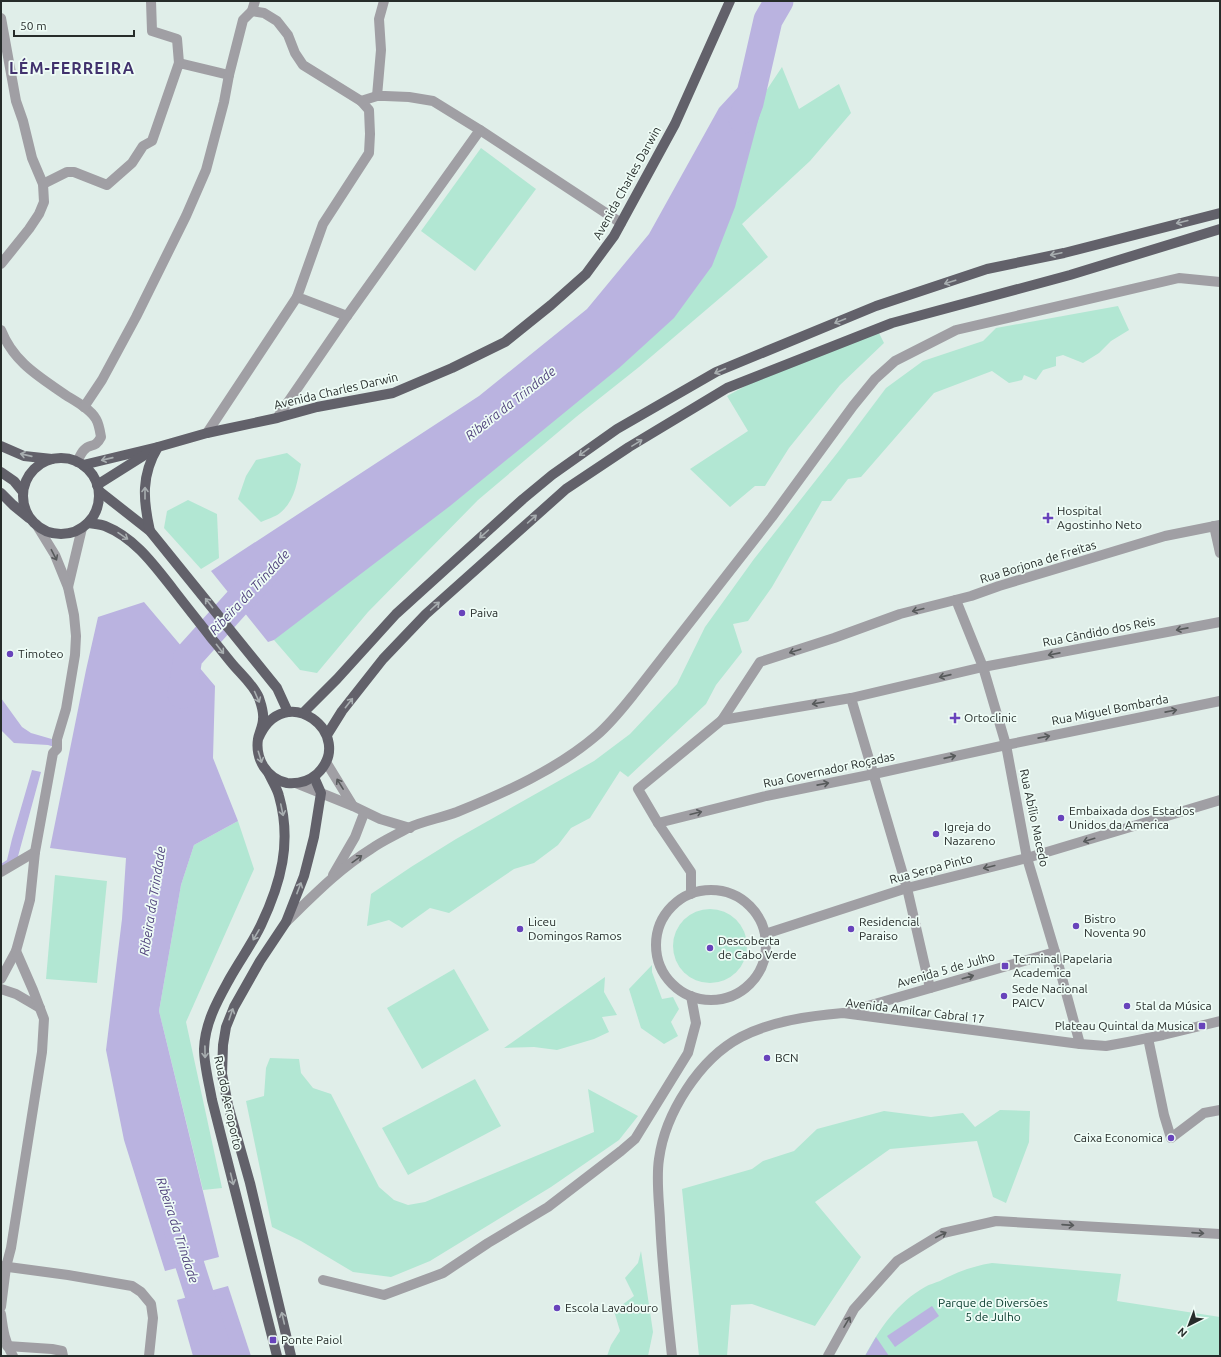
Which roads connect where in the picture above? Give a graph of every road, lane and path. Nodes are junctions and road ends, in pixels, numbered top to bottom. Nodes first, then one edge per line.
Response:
1 (151, 1) edge
2 (384, 1) edge
3 (730, 1) edge
4 (254, 6) edge
5 (1, 18) edge
6 (178, 63) junction
7 (229, 75) junction
8 (377, 96) junction
9 (361, 101) junction
10 (480, 130) junction
11 (43, 184) junction
12 (1220, 213) edge
13 (621, 223) junction
14 (1220, 229) edge
15 (1, 264) edge
16 (1220, 282) edge
17 (297, 297) junction
18 (347, 316) junction
19 (1, 330) edge
20 (84, 407) junction
21 (277, 418) junction
22 (208, 433) junction
23 (1, 446) edge
24 (158, 447) junction
25 (54, 459) junction
26 (80, 463) junction
27 (1, 472) edge
28 (98, 488) junction
29 (24, 492) junction
30 (1, 493) edge
31 (34, 522) junction
32 (85, 526) junction
33 (1217, 526) edge
34 (150, 531) junction
35 (1220, 552) edge
36 (68, 587) junction
37 (956, 600) junction
38 (1220, 622) edge
39 (983, 667) junction
40 (851, 698) junction
41 (1220, 701) edge
42 (288, 712) junction
43 (303, 713) junction
44 (722, 720) junction
45 (327, 735) junction
46 (258, 739) junction
47 (1006, 745) junction
48 (326, 762) junction
49 (269, 774) junction
50 (874, 774) junction
51 (314, 777) junction
52 (296, 783) junction
53 (321, 793) junction
54 (1220, 800) edge
55 (353, 806) junction
56 (365, 813) junction
57 (658, 823) junction
58 (410, 828) junction
59 (35, 852) junction
60 (1027, 858) junction
61 (1, 872) edge
62 (328, 882) junction
63 (907, 888) junction
64 (691, 894) junction
65 (286, 922) junction
66 (765, 934) junction
67 (16, 951) junction
68 (1055, 952) junction
69 (1, 979) edge
70 (930, 988) junction
71 (1, 989) edge
72 (691, 996) junction
73 (40, 1008) junction
74 (844, 1014) junction
75 (1220, 1021) edge
76 (1148, 1038) junction
77 (1080, 1044) junction
78 (1220, 1110) edge
79 (1220, 1234) edge
80 (3, 1267) edge
81 (323, 1280) dead end
82 (1, 1307) edge
83 (1, 1314) edge
84 (7, 1346) junction
85 (14, 1356) edge
86 (63, 1356) edge
87 (149, 1356) edge
88 (277, 1356) edge
89 (291, 1356) edge
90 (672, 1356) edge
91 (828, 1356) edge

1 - 6 street
2 - 8 street
3 - 13 main road, Avenida Charles Darwin
4 - 7 street
4 - 9 street
5 - 11 street
6 - 7 street
6 - 11 street
7 - 20 street
8 - 9 street
8 - 10 street
9 - 17 street
10 - 13 street
10 - 18 street
11 - 15 street
12 -> 43 main road
13 - 21 main road, Avenida Charles Darwin
45 -> 14 main road
16 - 58 street
17 - 18 street
17 - 22 street
18 - 21 street
19 - 20 street
20 - 26 street
21 - 22 main road, Avenida Charles Darwin
22 - 24 main road, Avenida Charles Darwin
25 -> 23 main road
24 -> 26 main road
24 - 28 main road
34 -> 24 main road
25 - 26 main road
25 - 29 main road
26 - 28 main road
27 - 29 main road
28 - 32 main road
28 - 34 main road
29 - 31 main road
30 - 31 main road
31 - 32 main road
31 -> 36 street
32 - 36 street
32 -> 46 main road
33 - 35 street
33 - 37 street, Rua Borjona de Freitas
42 -> 34 main road
36 - 59 street
37 - 39 street, Rua Abílio Macedo
37 -> 44 street, Rua Borjona de Freitas
38 -> 39 street, Rua Cândido dos Reis
39 -> 40 street, Rua Cândido dos Reis
39 - 47 street, Rua Abílio Macedo
40 -> 44 street, Rua Cândido dos Reis
40 - 50 street
47 -> 41 street, Rua Miguel Bombarda
42 - 43 main road
42 - 46 main road
43 - 45 main road
44 - 57 street
45 - 48 main road
46 -> 49 main road
50 -> 47 street, Rua Governador Roçadas
47 - 60 street, Rua Abílio Macedo
48 - 51 main road
55 -> 48 street
49 - 52 main road
49 -> 88 main road, Rua do Aeroporto
57 -> 50 street, Rua Governador Roçadas
50 - 63 street
51 - 52 main road
51 - 53 main road
52 - 53 street
53 - 55 street
65 -> 53 main road, Rua do Aeroporto
54 -> 60 street, Rua Serpa Pinto
55 - 56 street
56 - 58 street
56 - 62 street
57 - 64 street
62 -> 58 street
59 - 61 street
59 - 67 street
60 -> 63 street, Rua Serpa Pinto
60 - 68 street, Rua Abílio Macedo
62 - 65 street
63 - 66 street, Rua Serpa Pinto
63 - 70 street
64 - 66 street
64 - 72 street
89 -> 65 main road, Rua do Aeroporto
66 - 72 street
67 - 69 street
67 - 73 street
70 -> 68 street, Avenida 5 de Julho
68 - 77 street, Rua Abílio Macedo
70 - 74 street, Avenida 5 de Julho
71 - 73 street
72 - 81 street
73 - 80 street
74 - 77 street, Avenida Amilcar Cabral 17
74 - 90 street, Avenida Amilcar Cabral 17
75 - 76 street, Avenida Amilcar Cabral 17
76 - 77 street, Avenida Amilcar Cabral 17
76 - 78 street
91 -> 79 street
80 - 82 street
80 - 87 street
83 - 84 street
84 - 85 street
84 - 86 street

